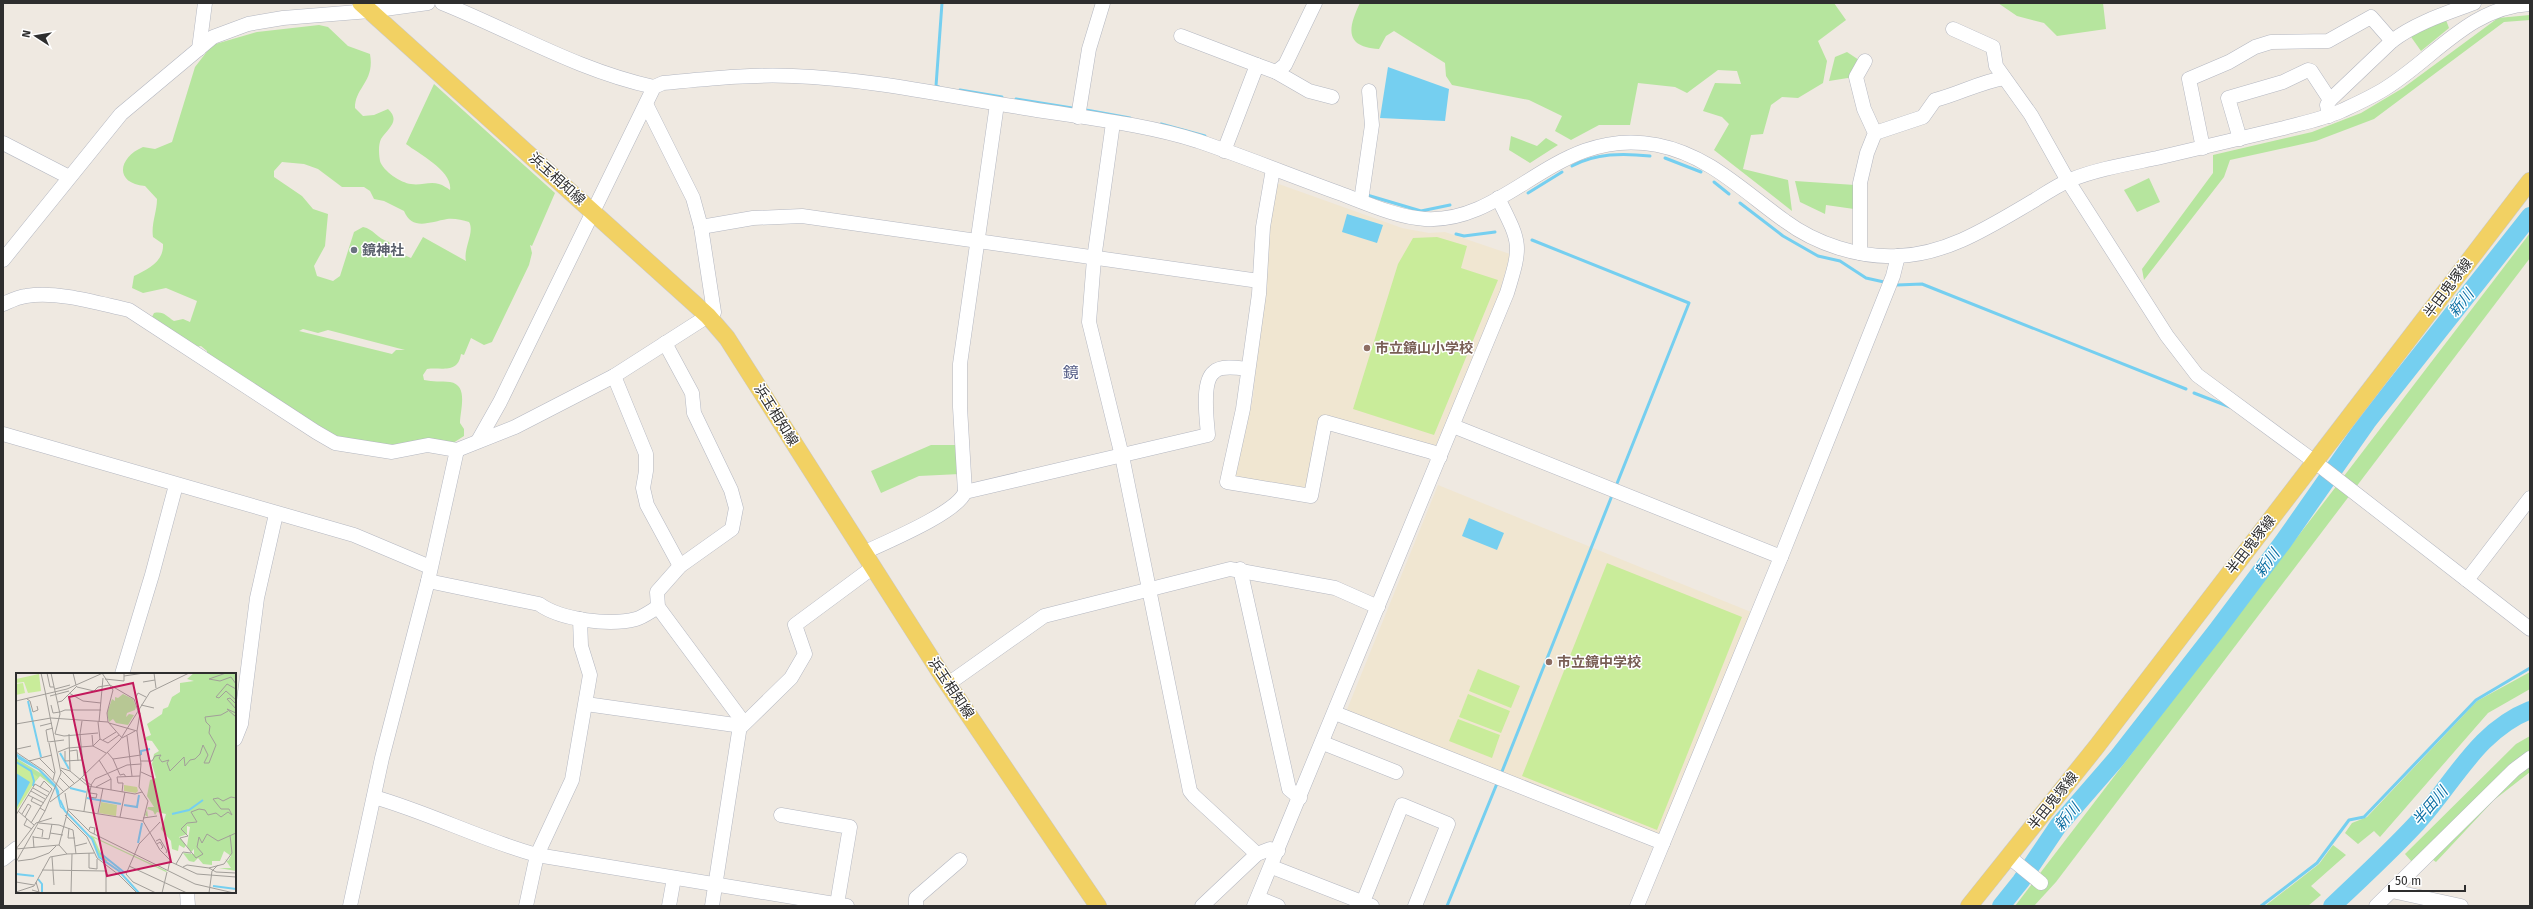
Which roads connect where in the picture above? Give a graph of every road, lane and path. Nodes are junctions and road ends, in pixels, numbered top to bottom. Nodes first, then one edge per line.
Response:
1 (205, 3) edge
2 (428, 3) edge
3 (442, 3) edge
4 (1103, 3) edge
5 (2474, 3) edge
6 (2524, 4) edge
7 (1319, 5) edge
8 (366, 7) edge
9 (2445, 8) edge
10 (1953, 29) dead end
11 (1181, 36) dead end
12 (2392, 41) junction
13 (200, 49) junction
14 (1865, 61) dead end
15 (1257, 65) junction
16 (1276, 72) junction
17 (2004, 78) junction
18 (654, 88) junction
19 (1369, 91) dead end
20 (1332, 97) dead end
21 (2330, 100) junction
22 (997, 104) junction
23 (647, 106) junction
24 (2329, 116) junction
25 (1078, 117) junction
26 (1113, 123) junction
27 (1875, 133) junction
28 (2240, 139) junction
29 (3, 143) edge
30 (2203, 148) junction
31 (1224, 151) junction
32 (1273, 169) junction
33 (69, 177) junction
34 (2068, 181) junction
35 (2530, 181) edge
36 (1498, 198) junction
37 (1361, 201) junction
38 (594, 212) junction
39 (701, 227) junction
40 (976, 243) junction
41 (1860, 253) junction
42 (1898, 256) junction
43 (1094, 259) junction
44 (3, 260) edge
45 (1259, 281) junction
46 (3, 304) edge
47 (708, 316) junction
48 (665, 343) junction
49 (1248, 369) junction
50 (614, 376) junction
51 (1453, 426) junction
52 (3, 434) edge
53 (478, 441) junction
54 (457, 450) junction
55 (1122, 456) junction
56 (1440, 457) junction
57 (2317, 464) junction
58 (176, 485) junction
59 (965, 492) junction
60 (2530, 498) edge
61 (276, 514) junction
62 (864, 553) junction
63 (1781, 557) junction
64 (680, 566) junction
65 (872, 568) junction
66 (1240, 569) junction
67 (430, 574) junction
68 (2467, 580) junction
69 (1150, 589) junction
70 (658, 607) junction
71 (1378, 607) junction
72 (580, 619) junction
73 (2530, 629) edge
74 (123, 673) edge
75 (948, 684) junction
76 (240, 694) edge
77 (586, 704) junction
78 (1335, 713) junction
79 (742, 726) junction
80 (236, 736) edge
81 (1323, 743) junction
82 (2530, 758) edge
83 (1396, 772) dead end
84 (374, 797) junction
85 (1300, 798) junction
86 (781, 815) dead end
87 (1663, 843) junction
88 (16, 849) edge
89 (1278, 851) junction
90 (1257, 854) junction
91 (537, 855) junction
92 (3, 859) edge
93 (2011, 859) junction
94 (960, 860) dead end
95 (1272, 867) junction
96 (674, 878) junction
97 (2041, 883) dead end
98 (715, 885) junction
99 (2392, 891) junction
100 (187, 893) edge
101 (1256, 902) edge
102 (1368, 904) edge
103 (842, 905) edge
104 (188, 906) edge
105 (350, 906) edge
106 (526, 906) edge
107 (670, 906) edge
108 (712, 906) edge
109 (916, 906) edge
110 (1098, 906) edge
111 (1202, 906) edge
112 (1278, 906) edge
113 (1415, 906) edge
114 (1637, 906) edge
115 (1968, 906) edge
116 (2376, 906) edge
117 (2461, 906) edge

1 - 13 street
2 - 8 street
3 - 18 street
4 - 25 street
5 - 9 street
6 - 24 street
7 - 16 street
8 - 13 street
8 - 38 main road, 浜玉相知線
9 - 12 street
10 - 17 street
11 - 15 street
12 - 21 street
12 - 30 street
13 - 33 street
14 - 27 street
15 - 16 street
15 - 31 street
16 - 20 street
17 - 27 street
17 - 34 street
18 - 22 street
18 - 23 street
19 - 37 street
21 - 24 street
21 - 28 street
22 - 25 street
22 - 40 street
23 - 38 street
23 - 39 street
24 - 28 street
25 - 26 street
26 - 31 street
26 - 43 street
27 - 41 street
28 - 30 street
29 - 33 street
30 - 34 street
31 - 32 street
32 - 37 street
32 - 45 street
33 - 44 street
34 - 42 street
34 - 57 street
35 - 57 main road, 半田鬼塚線
36 - 37 street
36 - 41 street
36 - 51 street
38 - 47 main road, 浜玉相知線
38 - 53 street
39 - 40 street
39 - 47 street
40 - 43 street
40 - 59 street
41 - 42 street
42 - 63 street
43 - 45 street
43 - 55 street
45 - 49 street
46 - 54 street
47 - 48 street
47 - 62 main road, 浜玉相知線
48 - 50 street
48 - 64 street
49 - 55 street
49 - 56 street
50 - 53 street
50 - 64 street
51 - 56 street
51 - 63 street
52 - 58 street
53 - 54 street
54 - 67 street
55 - 59 street
55 - 69 street
56 - 71 street
57 - 68 street
57 - 93 main road, 半田鬼塚線
58 - 61 street
58 - 74 street
59 - 62 street
60 - 68 street
61 - 67 street
61 - 76 street
62 - 65 main road, 浜玉相知線
63 - 87 street
64 - 70 street
65 - 75 main road, 浜玉相知線
65 - 79 street
66 - 69 street
66 - 71 street
66 - 85 street
67 - 72 street
67 - 84 street
68 - 73 street
69 - 75 street
69 - 90 street
70 - 72 street
70 - 79 street
71 - 78 street
72 - 77 street
75 - 110 main road, 浜玉相知線
76 - 80 street
77 - 79 street
77 - 91 street
78 - 81 street
78 - 87 street
79 - 98 street
81 - 83 street
81 - 85 street
82 - 99 street
84 - 91 street
84 - 105 street
85 - 89 street
86 - 103 street
87 - 114 street
88 - 92 street
89 - 90 street
89 - 95 street
90 - 111 street
91 - 96 street
91 - 106 street
93 - 97 street
93 - 115 main road, 半田鬼塚線
94 - 109 street
95 - 101 street
95 - 102 street
96 - 98 street
96 - 107 street
98 - 103 street
98 - 108 street
99 - 116 street
99 - 117 street
100 - 104 street
101 - 112 street
102 - 113 street

